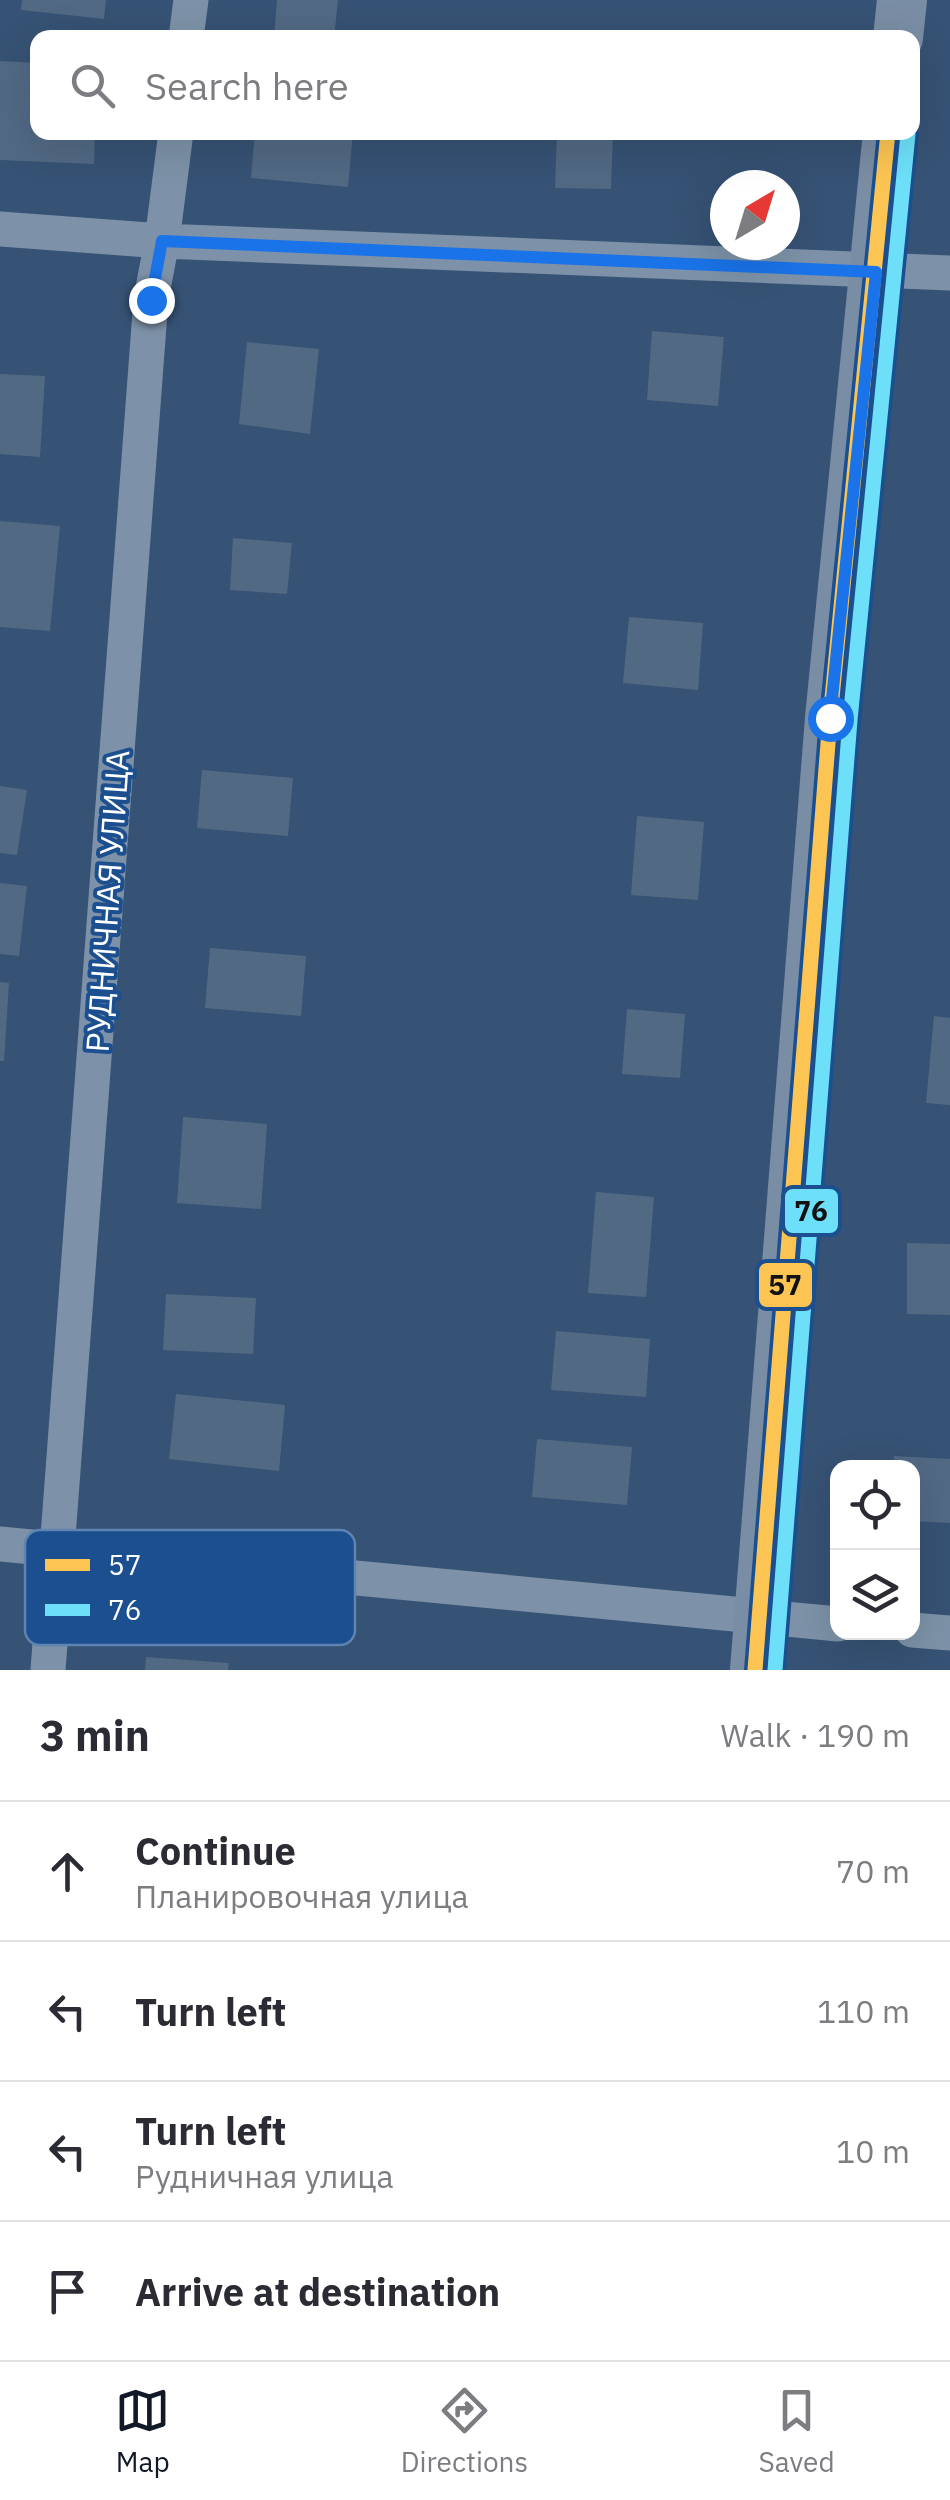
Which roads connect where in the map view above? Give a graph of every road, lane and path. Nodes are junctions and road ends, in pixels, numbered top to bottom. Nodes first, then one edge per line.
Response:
1 (190, 0) edge
2 (902, 0) edge
3 (187, 30) edge
4 (899, 30) edge
5 (175, 140) edge
6 (887, 140) edge
7 (0, 228) edge
8 (162, 241) junction
9 (876, 272) junction
10 (950, 274) edge
11 (59, 1530) edge
12 (0, 1544) edge
13 (25, 1546) edge
14 (355, 1578) edge
15 (760, 1618) junction
16 (830, 1623) edge
17 (920, 1631) edge
18 (950, 1633) edge
19 (50, 1645) edge
20 (48, 1670) edge
21 (755, 1670) edge

1 - 3 street
2 - 4 main road
5 - 8 street, РУДНИЧНАЯ УЛИЦА
6 - 9 main road
7 - 8 street
8 - 9 street
8 - 11 street, РУДНИЧНАЯ УЛИЦА
9 - 10 street
9 - 15 main road
12 - 13 street
14 - 15 street
15 - 16 street
15 - 21 main road
17 - 18 street
19 - 20 street, РУДНИЧНАЯ УЛИЦА

